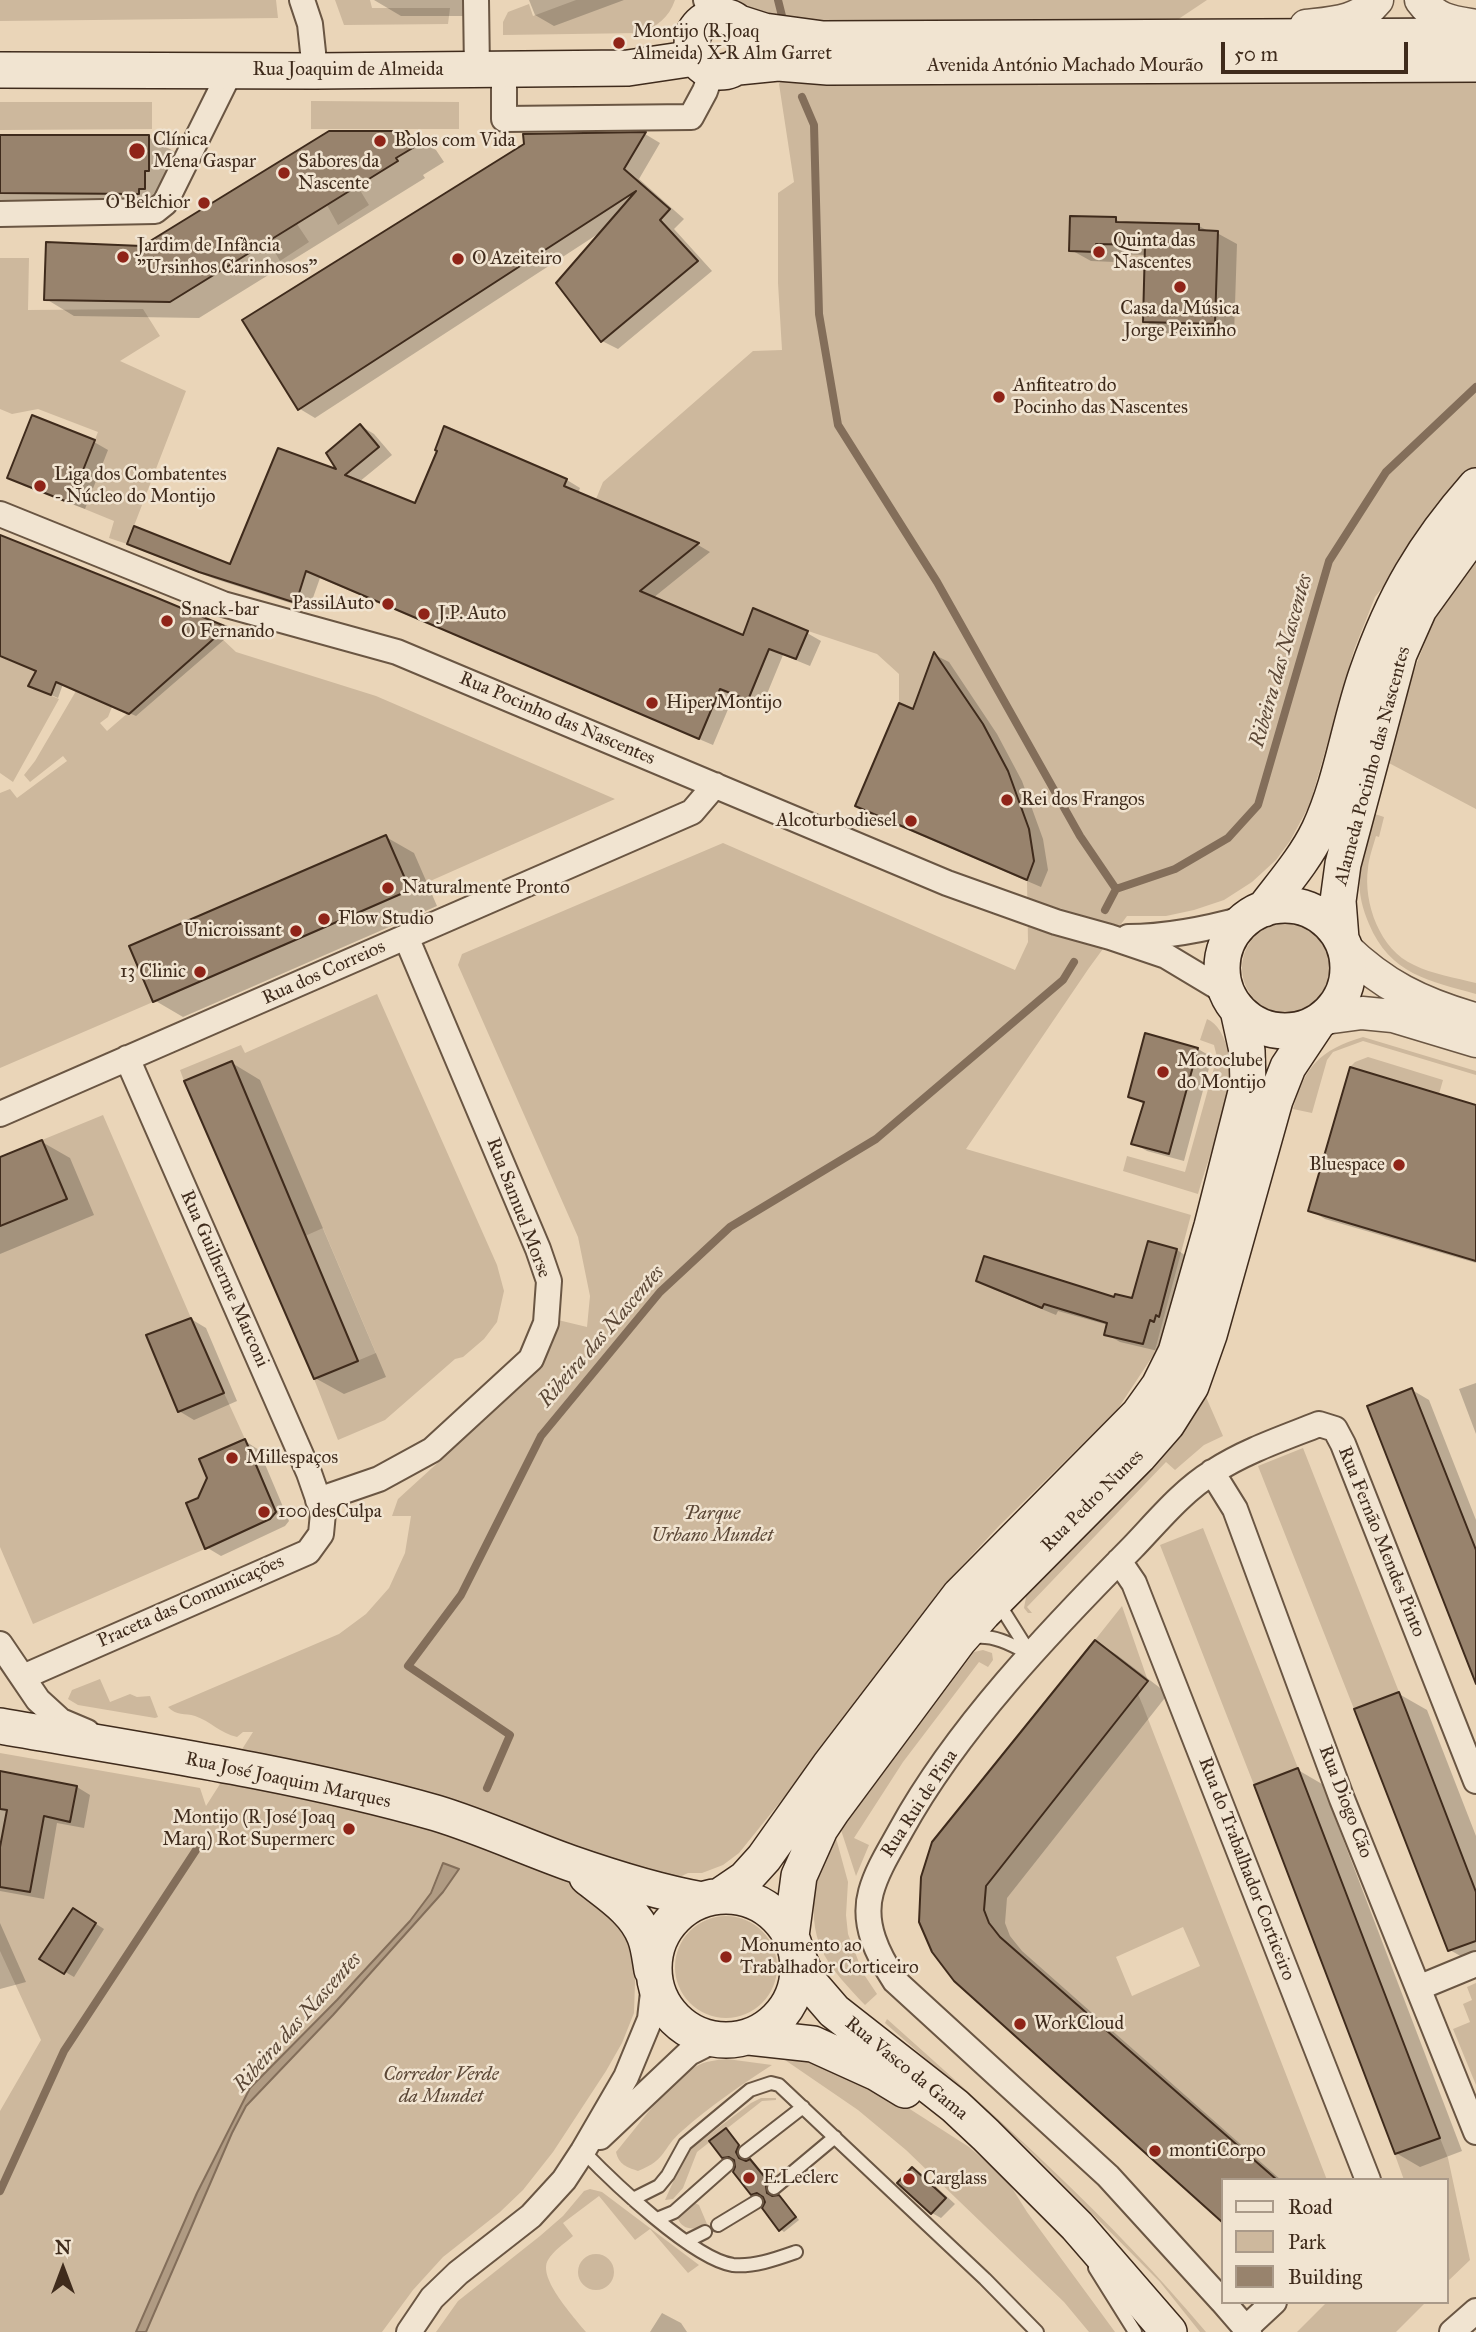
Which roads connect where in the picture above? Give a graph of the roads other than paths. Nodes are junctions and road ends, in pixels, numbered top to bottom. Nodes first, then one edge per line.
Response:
1 (302, 0) edge
2 (476, 0) edge
3 (1377, 0) edge
4 (1421, 0) edge
5 (719, 14) edge
6 (1476, 26) edge
7 (1228, 36) junction
8 (1476, 36) edge
9 (1476, 64) edge
10 (715, 65) junction
11 (0, 70) edge
12 (231, 70) junction
13 (490, 70) junction
14 (315, 71) junction
15 (0, 214) edge
16 (1476, 486) edge
17 (0, 514) edge
18 (1476, 530) edge
19 (715, 785) junction
20 (1255, 914) junction
21 (406, 937) junction
22 (1110, 937) junction
23 (1343, 943) junction
24 (1232, 1001) junction
25 (1476, 1019) edge
26 (1322, 1020) junction
27 (1476, 1041) edge
28 (127, 1058) junction
29 (0, 1114) edge
30 (1212, 1472) junction
31 (318, 1500) junction
32 (1119, 1562) junction
33 (1002, 1593) junction
34 (960, 1640) junction
35 (0, 1644) edge
36 (1031, 1655) junction
37 (23, 1677) junction
38 (0, 1726) edge
39 (124, 1748) junction
40 (1476, 1781) edge
41 (569, 1863) junction
42 (711, 1898) junction
43 (795, 1946) junction
44 (1476, 1964) edge
45 (654, 1980) junction
46 (1418, 1988) junction
47 (732, 2039) junction
48 (803, 2107) junction
49 (1476, 2132) edge
50 (835, 2137) junction
51 (583, 2151) junction
52 (745, 2152) dead end
53 (727, 2165) dead end
54 (1024, 2175) junction
55 (1367, 2178) edge
56 (774, 2188) dead end
57 (633, 2199) junction
58 (756, 2202) dead end
59 (657, 2219) junction
60 (718, 2225) dead end
61 (1077, 2226) junction
62 (705, 2232) dead end
63 (687, 2241) junction
64 (796, 2252) dead end
65 (1220, 2299) edge
66 (1225, 2304) edge
67 (1272, 2304) edge
68 (1476, 2311) edge
69 (1248, 2330) edge
70 (410, 2332) edge
71 (1037, 2332) edge
72 (1135, 2332) edge
73 (1169, 2332) edge
74 (1452, 2332) edge

1 - 14 street
2 - 13 street
3 - 7 street
4 - 6 street
5 - 7 main road, Avenida António Machado Mourão
5 - 10 main road
5 - 10 main road
7 - 8 main road, Avenida António Machado Mourão
9 - 10 main road, Avenida António Machado Mourão
10 - 13 main road, Rua Joaquim de Almeida
10 - 13 street
11 - 12 main road, Rua Joaquim de Almeida
12 - 14 main road, Rua Joaquim de Almeida
12 - 15 street
13 - 14 main road, Rua Joaquim de Almeida
16 - 20 main road, Alameda Pocinho das Nascentes
17 - 19 street, Rua Pocinho das Nascentes
18 - 23 main road, Alameda Pocinho das Nascentes
19 - 21 street, Rua dos Correios
19 - 22 street, Rua Pocinho das Nascentes
20 - 22 street, Rua Pocinho das Nascentes
20 - 23 main road
20 - 24 main road, Rua Pedro Nunes
21 - 28 street, Rua dos Correios
21 - 31 street, Rua Samuel Morse
22 - 24 street, Rua Pocinho das Nascentes
23 - 25 street
23 - 26 main road, Rua Pedro Nunes
24 - 26 main road
24 - 42 main road, Rua Pedro Nunes
26 - 27 street
26 - 33 main road, Rua Pedro Nunes
28 - 29 street, Rua dos Correios
28 - 31 street, Rua Guilherme Marconi
30 - 32 street, Rua Rui de Pina
30 - 40 street, Rua Fernão Mendes Pinto
30 - 46 street, Rua Diogo Cão
31 - 37 street, Praceta das Comunicações
32 - 36 street, Rua Rui de Pina
32 - 55 street, Rua do Trabalhador Corticeiro
33 - 34 main road, Rua Pedro Nunes
33 - 36 lane
34 - 36 lane
34 - 43 main road, Rua Pedro Nunes
35 - 37 street
36 - 65 street, Rua Rui de Pina
37 - 39 street
38 - 39 main road, Rua José Joaquim Marques
39 - 41 main road, Rua José Joaquim Marques
41 - 42 main road, Rua José Joaquim Marques
41 - 45 main road, Rua José Joaquim Marques
42 - 43 main road
42 - 45 main road
43 - 47 main road
43 - 54 main road, Rua Vasco da Gama
44 - 46 street
45 - 47 main road
45 - 51 street
46 - 49 street, Rua Diogo Cão
47 - 51 street
47 - 54 main road, Rua Vasco da Gama
48 - 50 lane
48 - 52 lane
48 - 57 lane
50 - 56 lane
50 - 71 lane
51 - 57 lane
51 - 70 street
53 - 59 lane
54 - 61 main road, Rua Vasco da Gama
57 - 59 lane
58 - 60 lane
59 - 63 lane
61 - 72 lane
61 - 73 main road, Rua Vasco da Gama
62 - 63 lane
63 - 64 lane
66 - 69 street, Rua Rui de Pina
67 - 69 street
68 - 74 street

